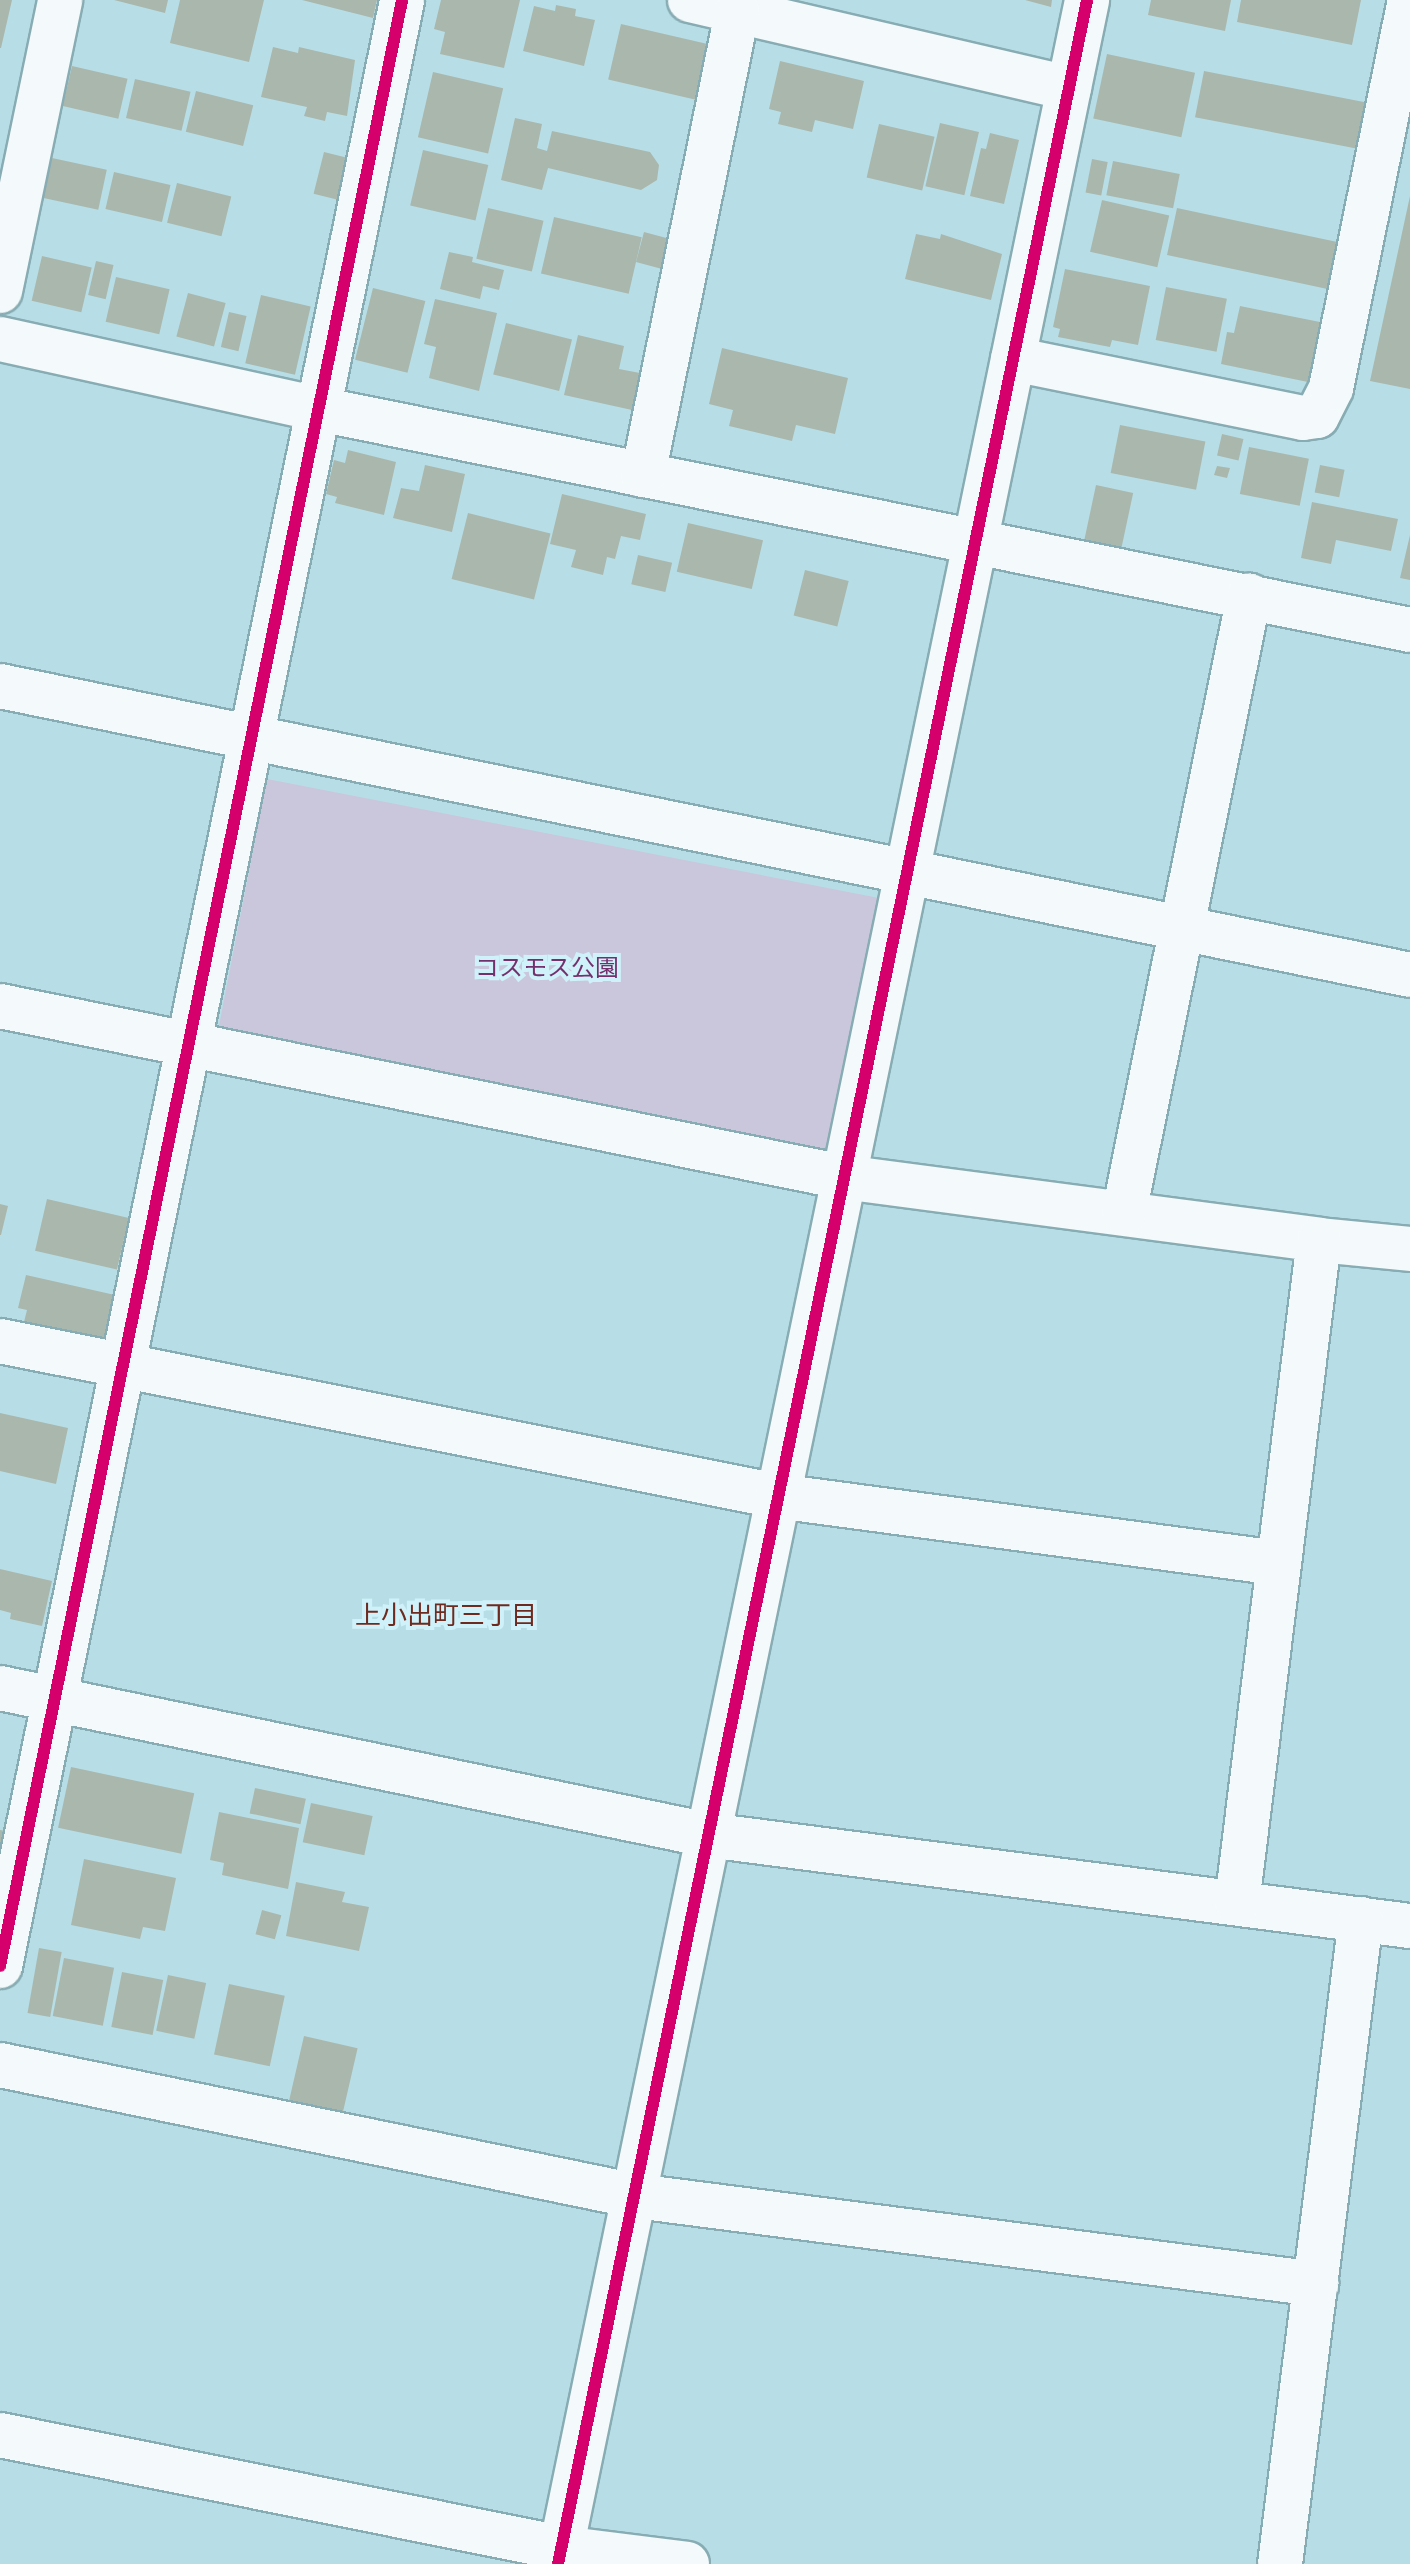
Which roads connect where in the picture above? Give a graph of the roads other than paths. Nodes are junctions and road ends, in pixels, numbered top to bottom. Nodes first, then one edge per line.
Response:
1 (60, 0) edge
2 (402, 0) edge
3 (690, 0) edge
4 (1087, 0) edge
5 (1410, 0) edge
6 (737, 11) junction
7 (1069, 88) junction
8 (0, 291) edge
9 (0, 339) edge
10 (1013, 359) junction
11 (319, 409) junction
12 (643, 475) junction
13 (977, 543) junction
14 (1249, 596) junction
15 (1410, 630) edge
16 (0, 686) edge
17 (252, 738) junction
18 (906, 872) junction
19 (1182, 928) junction
20 (1410, 975) edge
21 (0, 1006) edge
22 (187, 1045) junction
23 (843, 1177) junction
24 (1124, 1213) junction
25 (1319, 1240) junction
26 (1410, 1249) edge
27 (0, 1341) edge
28 (122, 1367) junction
29 (777, 1496) junction
30 (1278, 1563) junction
31 (0, 1688) edge
32 (55, 1699) junction
33 (708, 1835) junction
34 (1237, 1903) junction
35 (1361, 1919) junction
36 (1410, 1926) edge
37 (0, 1966) edge
38 (0, 2065) edge
39 (636, 2196) junction
40 (1316, 2284) junction
41 (0, 2435) edge
42 (559, 2556) edge
43 (687, 2564) edge
44 (1280, 2564) edge

1 - 8 street
2 - 11 street
3 - 6 street
4 - 7 street
5 - 10 street
6 - 7 street
6 - 12 street
7 - 10 street
9 - 11 street
10 - 13 street
11 - 12 street
11 - 17 street
12 - 13 street
13 - 14 street
13 - 18 street
14 - 15 street
14 - 19 street
16 - 17 street
17 - 18 street
17 - 22 street
18 - 19 street
18 - 23 street
19 - 20 street
19 - 24 street
21 - 22 street
22 - 23 street
22 - 28 street
23 - 24 street
23 - 29 street
24 - 25 street
25 - 26 street
25 - 30 street
27 - 28 street
28 - 29 street
28 - 32 street
29 - 30 street
29 - 33 street
30 - 34 street
31 - 32 street
32 - 33 street
32 - 37 street
33 - 34 street
33 - 39 street
34 - 35 street
35 - 36 street
35 - 40 street
38 - 39 street
39 - 40 street
39 - 42 street
40 - 44 street
41 - 42 street
42 - 43 street

